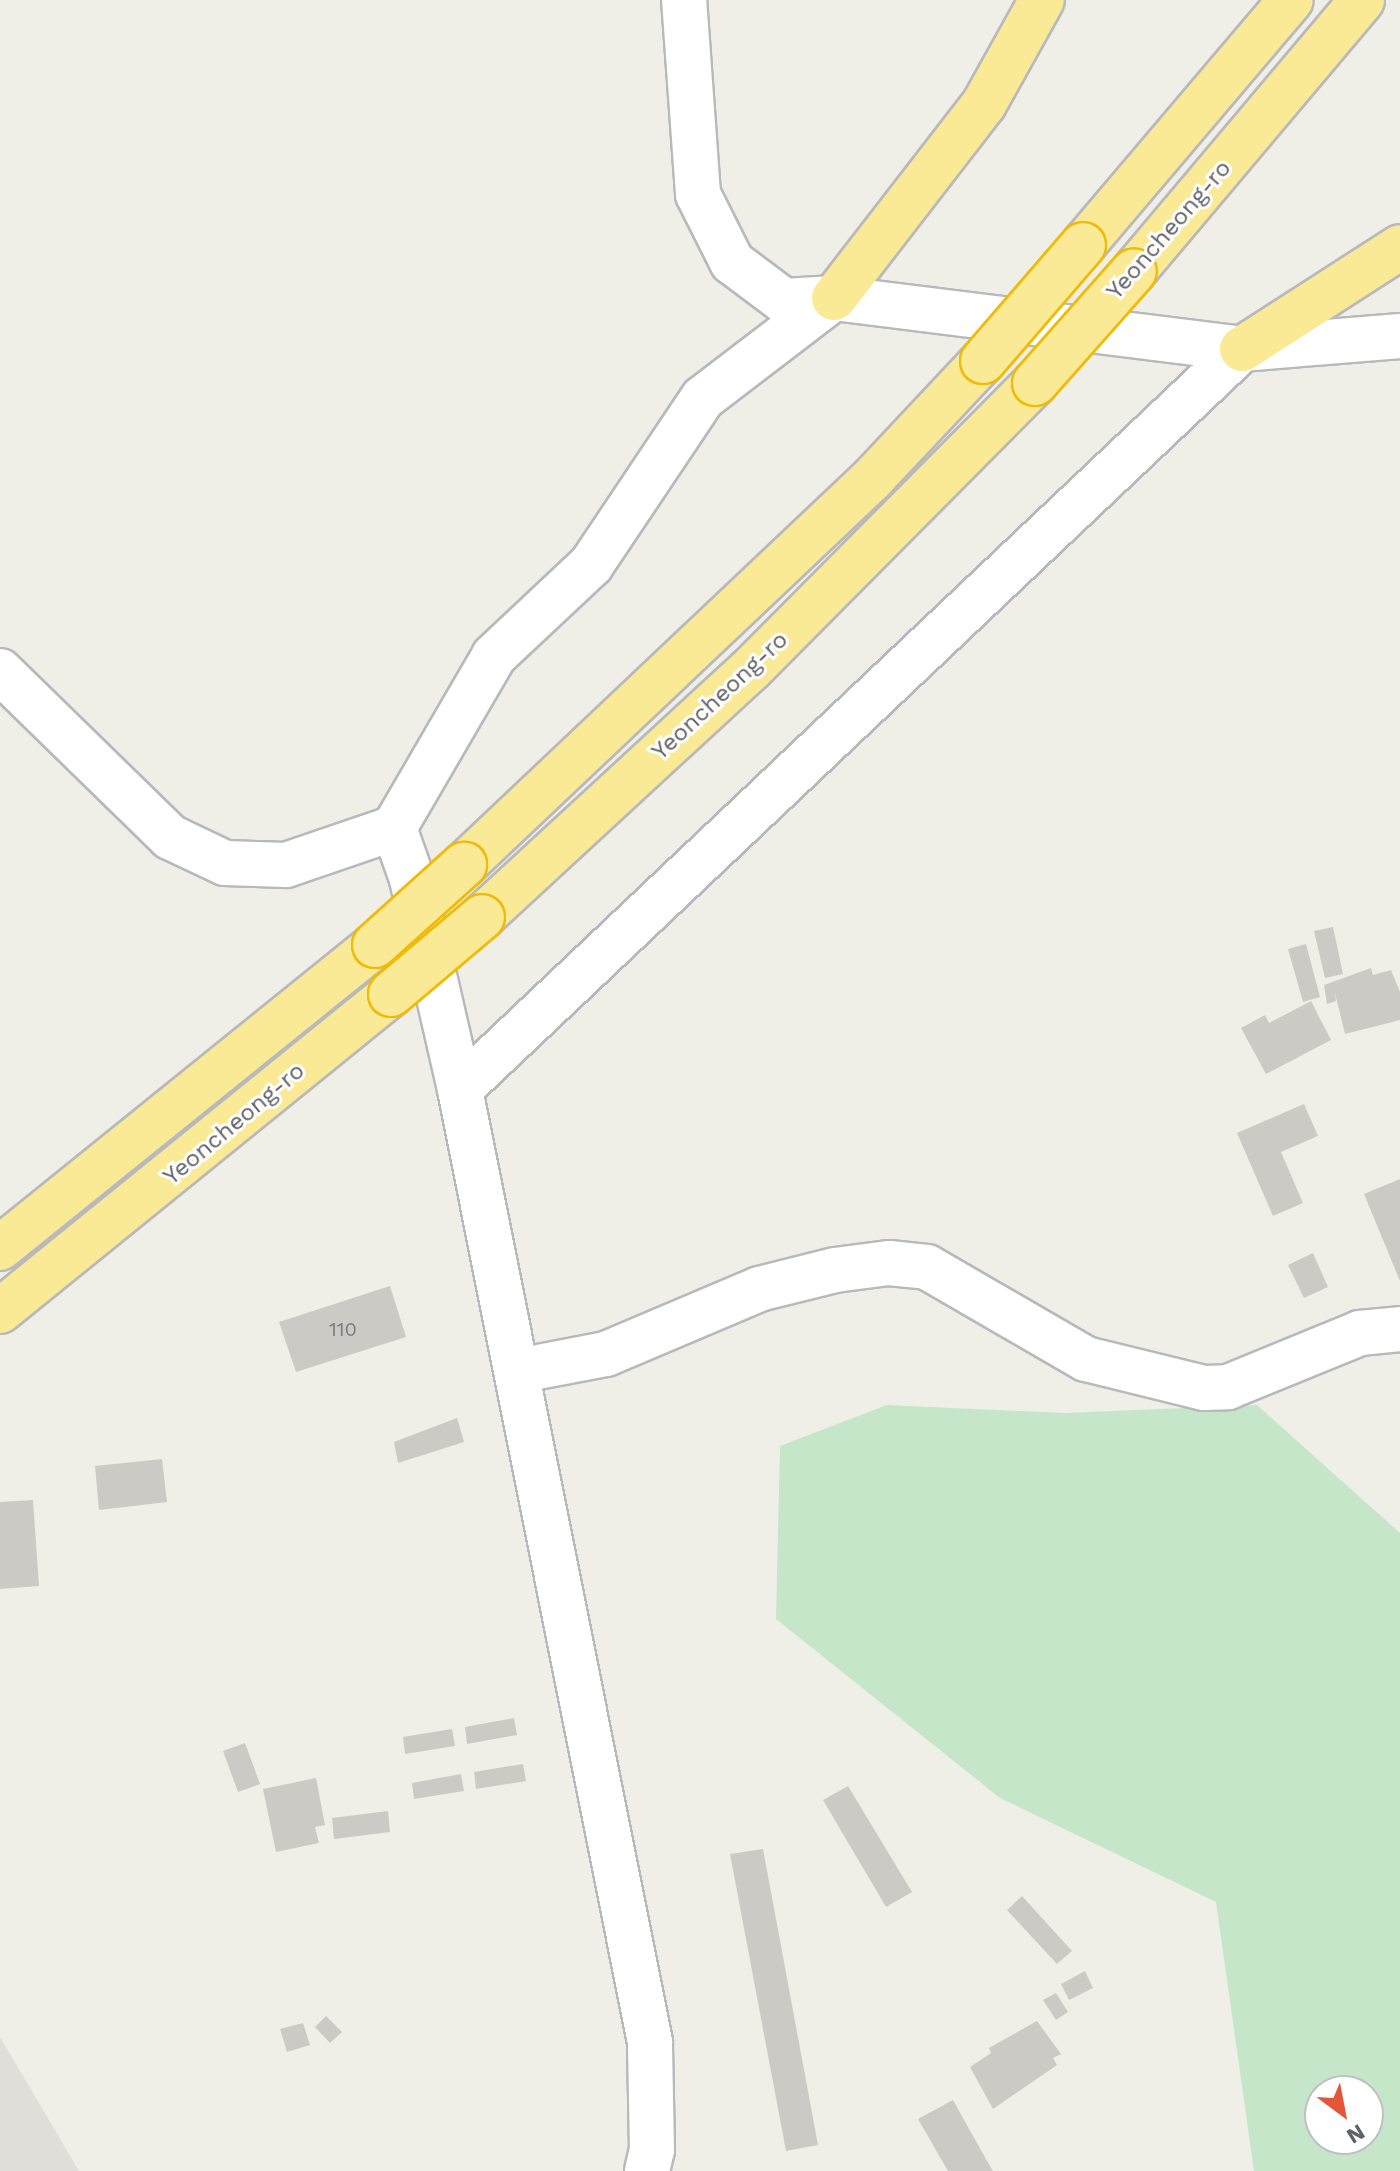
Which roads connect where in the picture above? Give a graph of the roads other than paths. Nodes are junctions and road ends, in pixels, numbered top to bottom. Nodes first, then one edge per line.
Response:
1 (684, 0) edge
2 (1042, 0) edge
3 (1291, 0) edge
4 (1362, 0) edge
5 (1400, 247) edge
6 (834, 298) junction
7 (1400, 336) edge
8 (1242, 349) junction
9 (0, 671) edge
10 (394, 828) junction
11 (460, 1089) junction
12 (0, 1248) edge
13 (0, 1311) edge
14 (1400, 1329) edge
15 (517, 1371) junction
16 (647, 2171) edge

1 - 6 street
2 - 6 highway
3 - 12 highway, Yeoncheong-ro, bridge
4 - 13 highway, Yeoncheong-ro, bridge
5 - 8 highway
6 - 8 street
6 - 10 street
7 - 8 street
8 - 11 street
9 - 10 street
10 - 11 street
11 - 15 street
14 - 15 street
15 - 16 street

